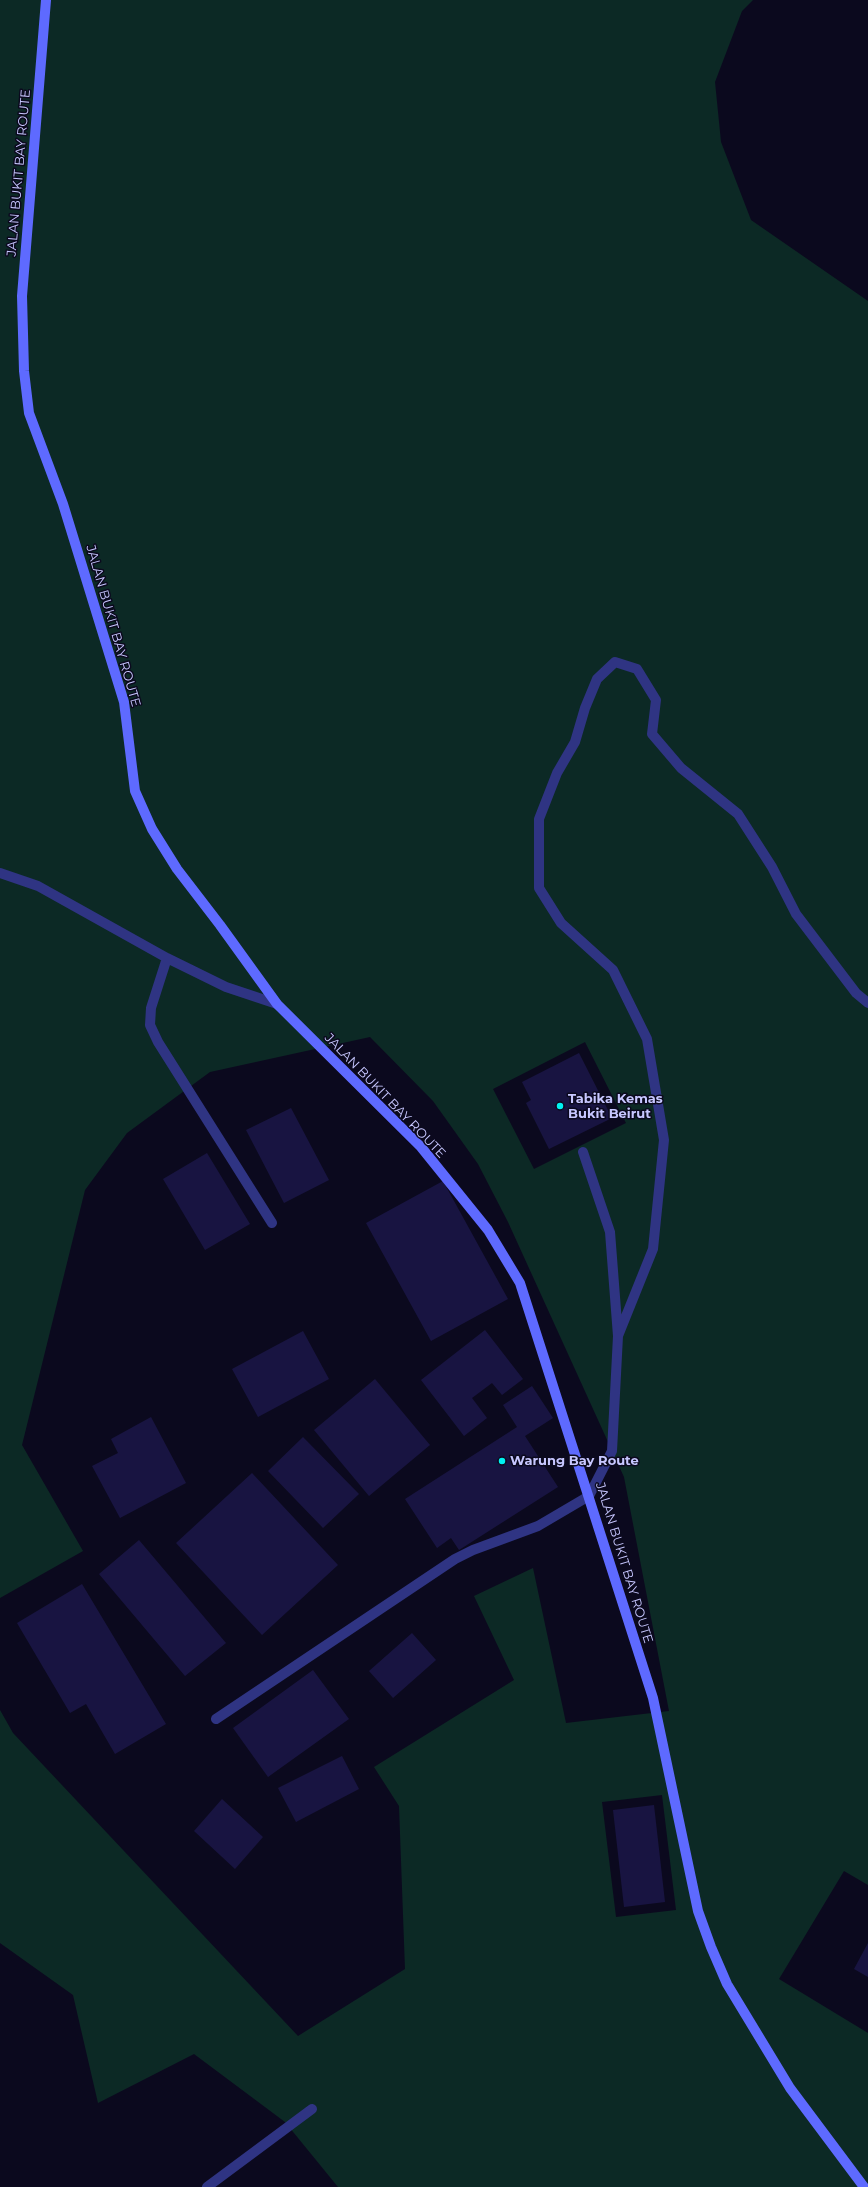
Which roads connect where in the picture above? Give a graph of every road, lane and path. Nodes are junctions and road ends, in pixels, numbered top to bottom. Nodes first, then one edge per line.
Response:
1 (46, 0) edge
2 (0, 873) edge
3 (167, 958) junction
4 (868, 1003) edge
5 (277, 1004) junction
6 (583, 1152) dead end
7 (272, 1223) dead end
8 (618, 1336) junction
9 (590, 1496) junction
10 (216, 1719) dead end
11 (312, 2109) dead end
12 (207, 2187) edge
13 (864, 2187) edge

1 - 5 street, JALAN BUKIT BAY ROUTE
2 - 3 street
3 - 5 street
3 - 7 street
4 - 8 street
5 - 9 street, JALAN BUKIT BAY ROUTE
6 - 8 street
8 - 9 street
9 - 10 street
9 - 13 street, JALAN BUKIT BAY ROUTE
11 - 12 street

